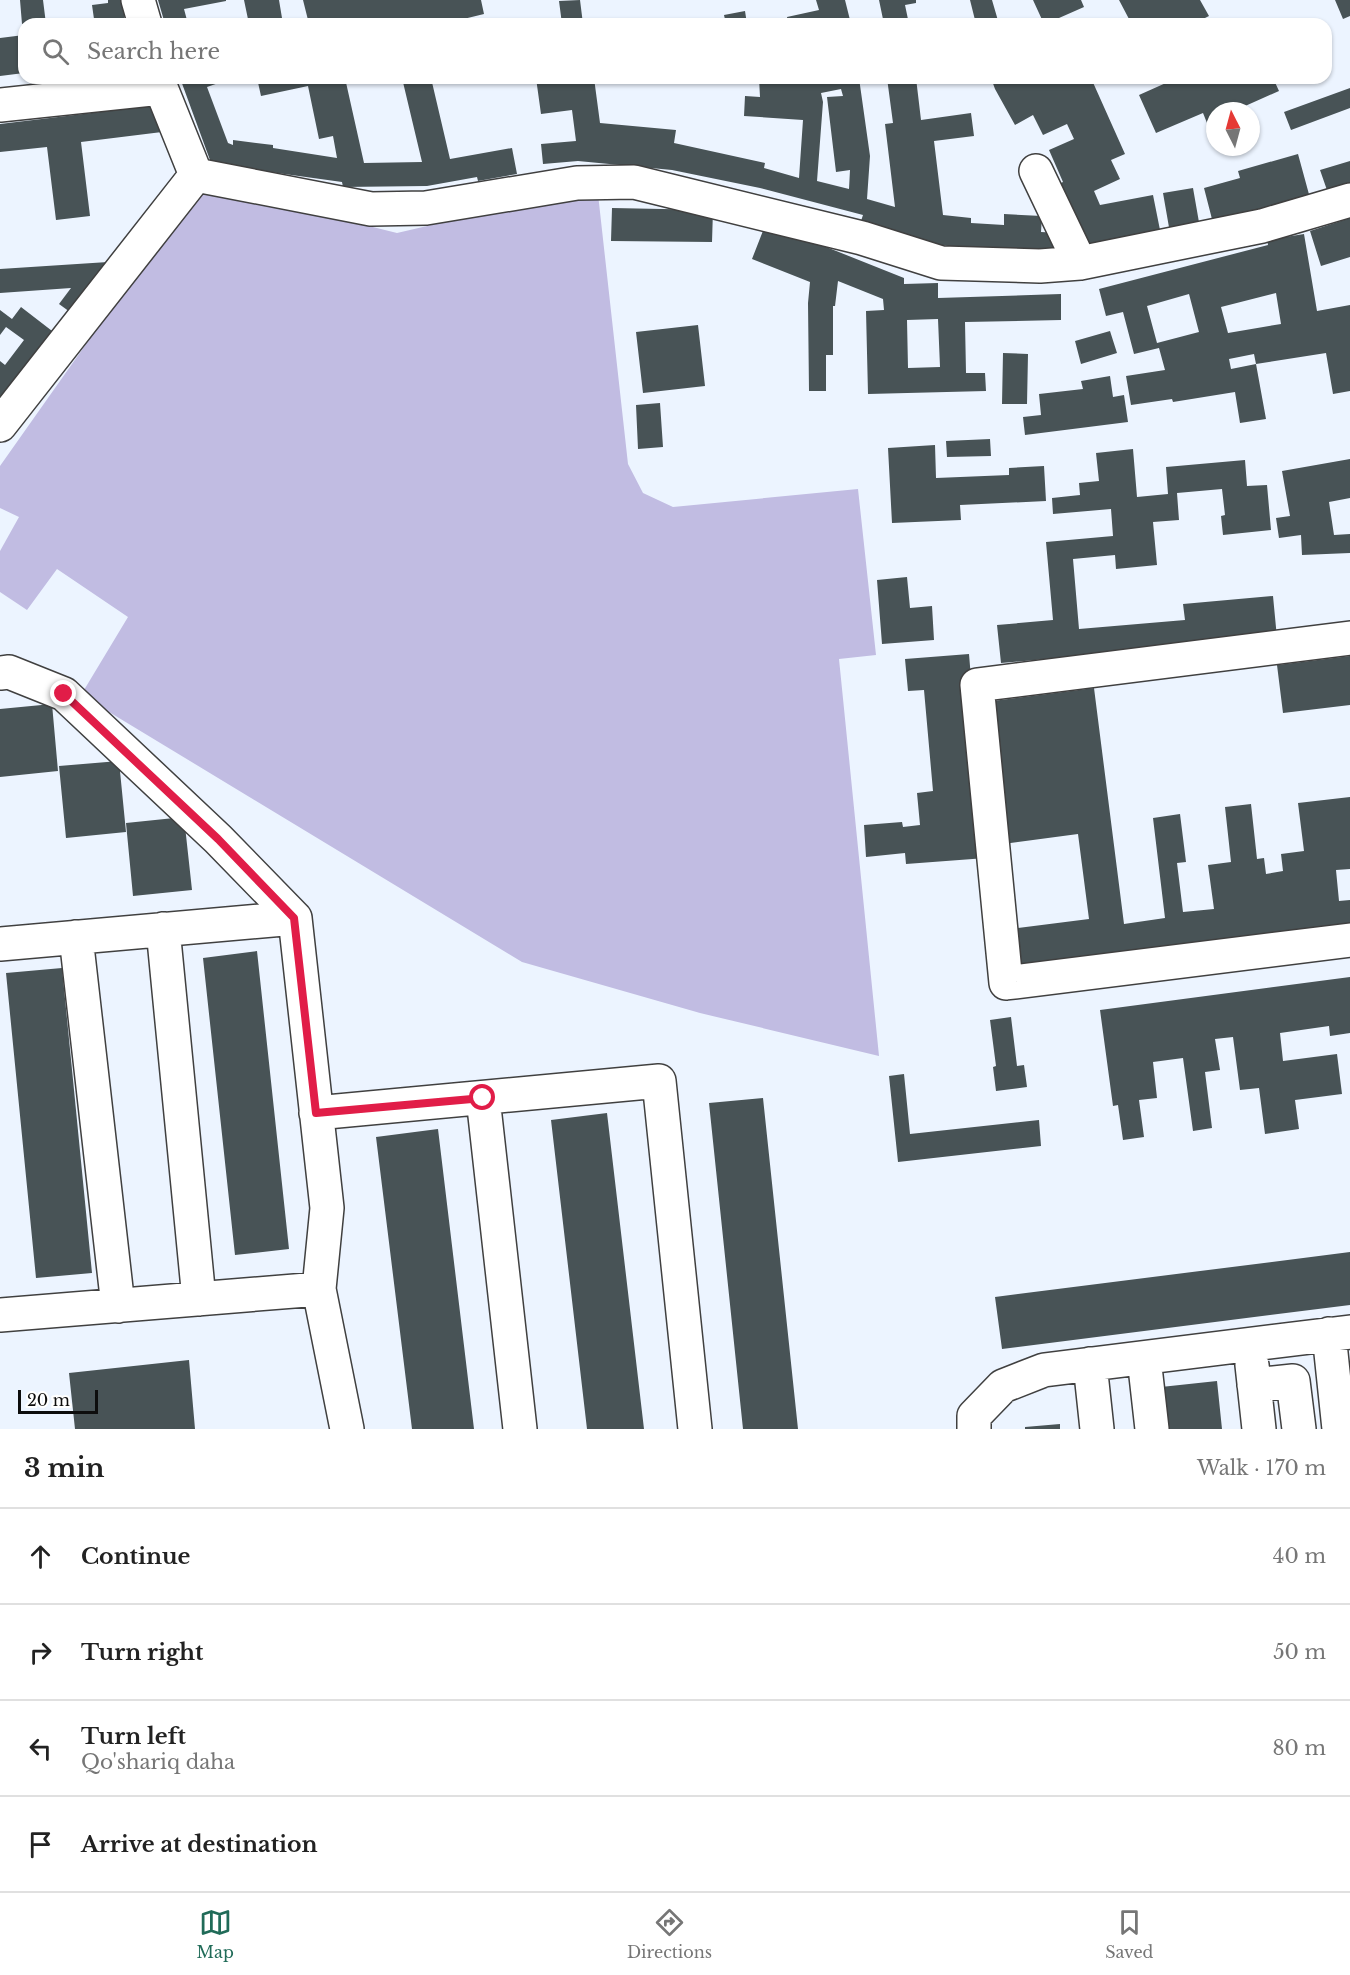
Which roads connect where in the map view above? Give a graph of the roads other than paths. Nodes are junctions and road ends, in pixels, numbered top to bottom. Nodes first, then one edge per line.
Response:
1 (138, 0) edge
2 (143, 18) edge
3 (153, 84) edge
4 (160, 84) edge
5 (0, 105) edge
6 (1036, 171) dead end
7 (196, 175) junction
8 (1350, 200) edge
9 (1080, 263) junction
10 (0, 425) edge
11 (1350, 638) edge
12 (0, 673) edge
13 (294, 918) junction
14 (163, 929) junction
15 (76, 937) junction
16 (1350, 940) edge
17 (0, 944) edge
18 (483, 1098) junction
19 (316, 1113) junction
20 (319, 1289) junction
21 (199, 1299) junction
22 (118, 1306) junction
23 (0, 1315) edge
24 (1340, 1333) edge
25 (1250, 1345) junction
26 (1144, 1358) junction
27 (1090, 1364) junction
28 (1254, 1385) junction
29 (346, 1429) edge
30 (520, 1429) edge
31 (695, 1429) edge
32 (974, 1429) edge
33 (1097, 1429) edge
34 (1152, 1429) edge
35 (1259, 1429) edge
36 (1299, 1429) edge
37 (1339, 1429) edge

1 - 2 street
3 - 5 street
4 - 7 street
6 - 9 street
7 - 9 street
7 - 10 street
8 - 9 street
11 - 16 street
12 - 13 street
13 - 14 street
13 - 19 street
14 - 15 street
14 - 21 street
15 - 17 street
15 - 22 street
18 - 19 street
18 - 30 street
18 - 31 street
19 - 20 street
20 - 21 street
20 - 29 street
21 - 22 street
22 - 23 street
24 - 25 street
24 - 37 street
25 - 26 street
25 - 28 street
26 - 27 street
26 - 34 street
27 - 32 street
27 - 33 street
28 - 35 street
28 - 36 street

